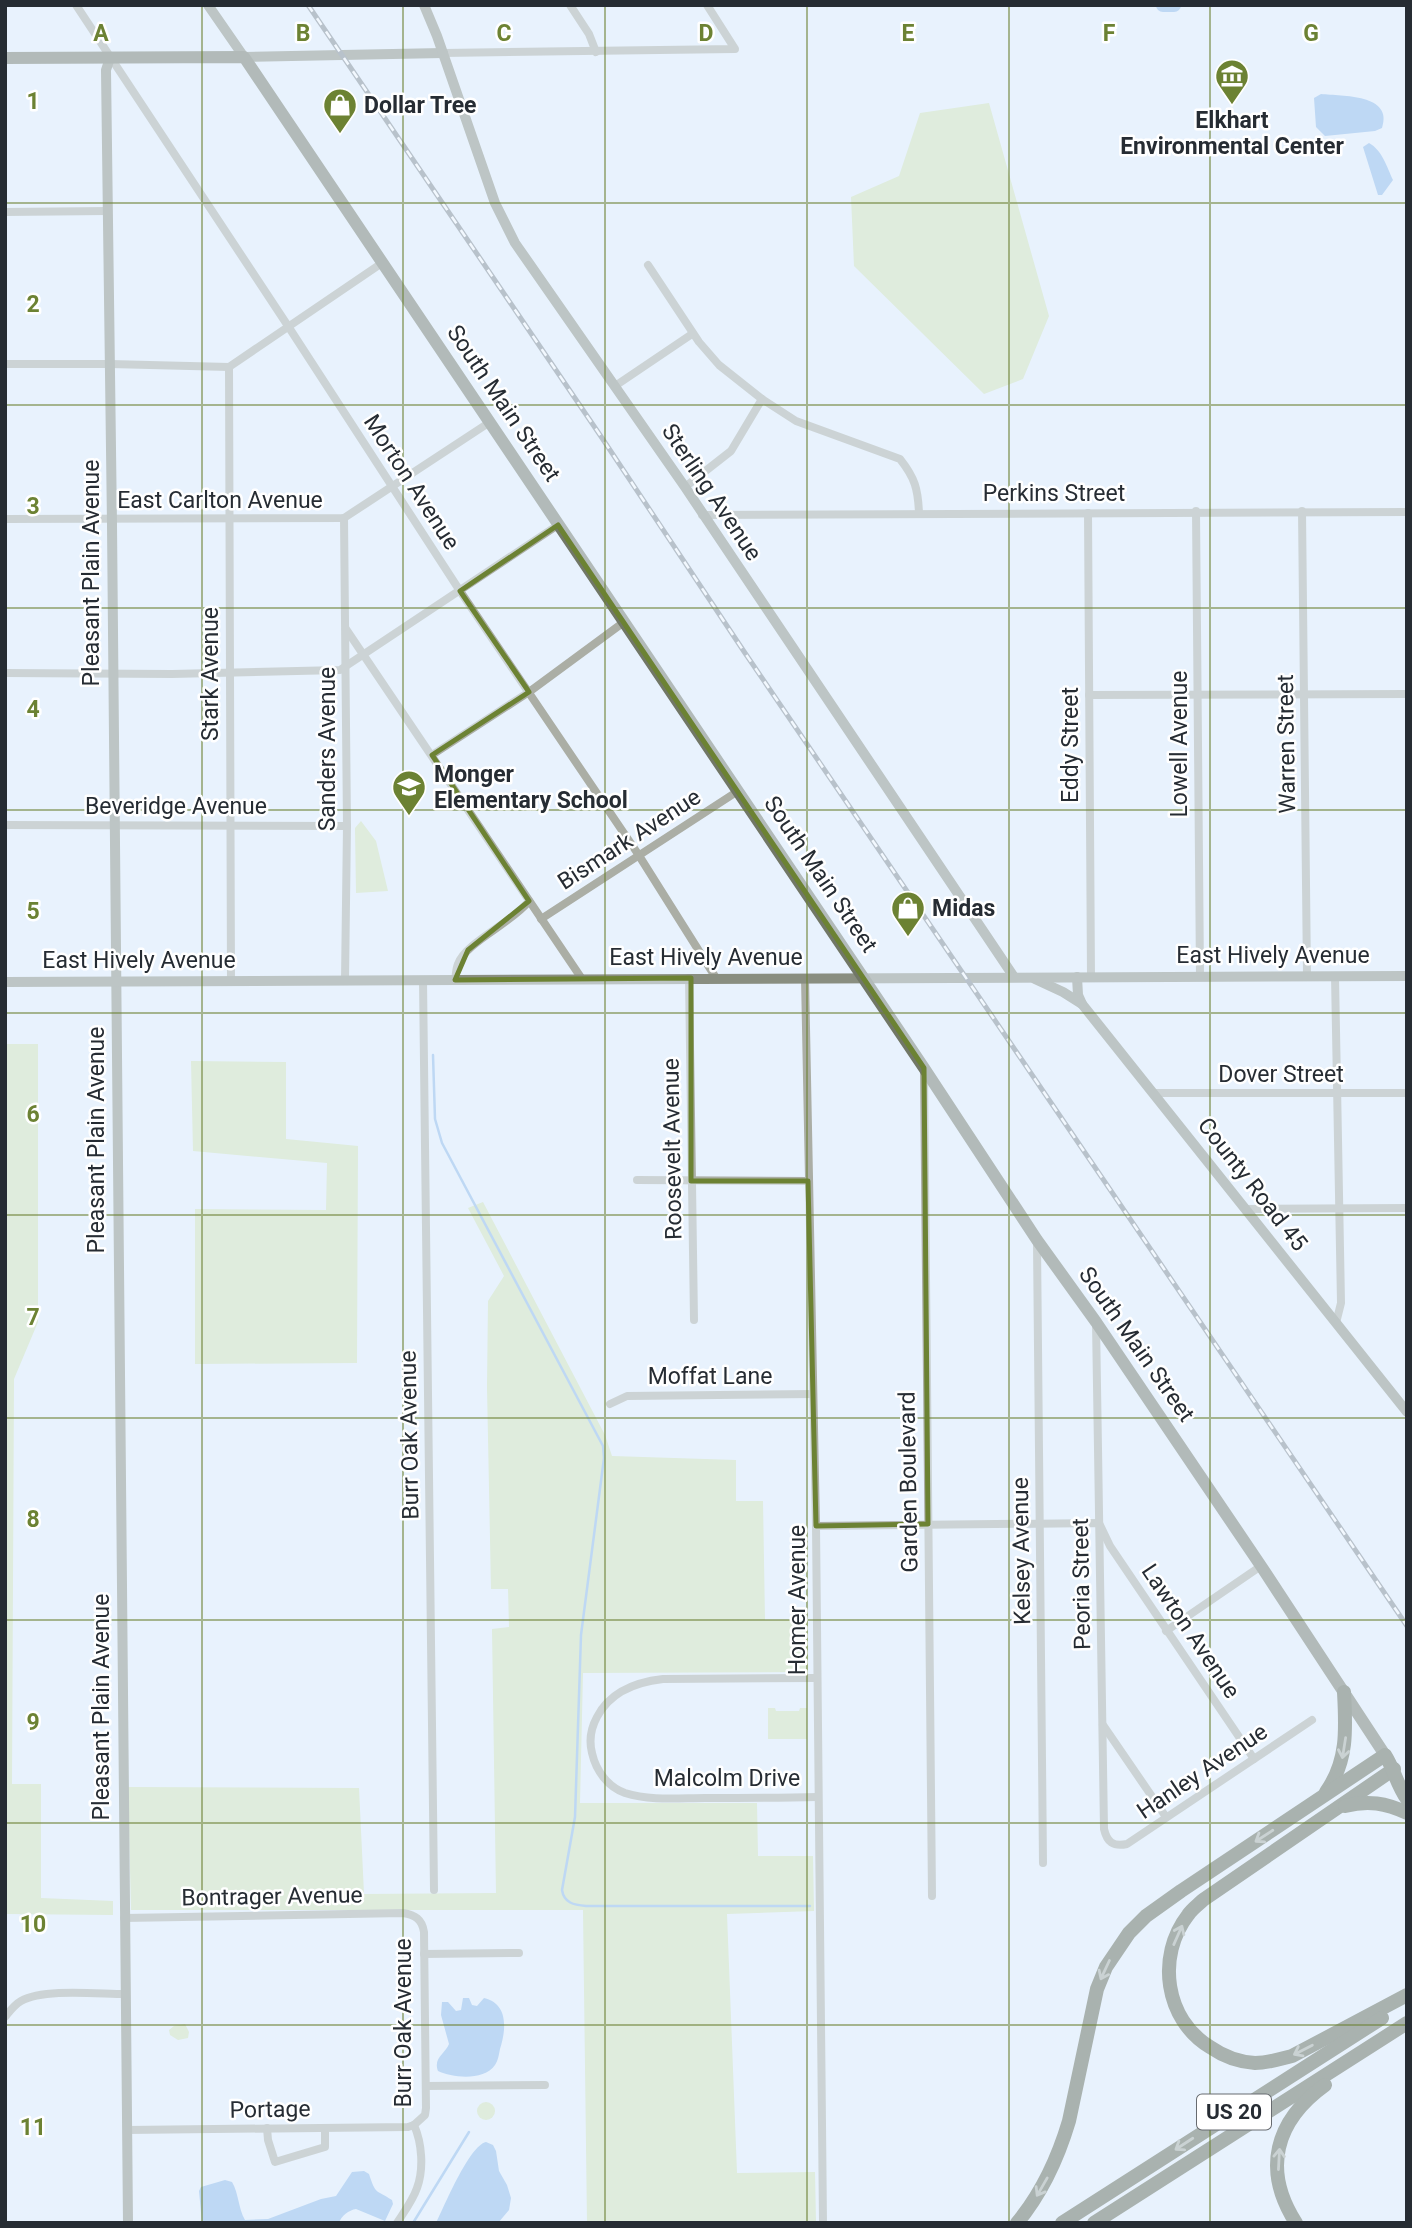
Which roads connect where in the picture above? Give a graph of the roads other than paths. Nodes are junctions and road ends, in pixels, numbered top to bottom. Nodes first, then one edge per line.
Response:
1 (76, 5) edge
2 (208, 5) edge
3 (424, 5) edge
4 (570, 5) edge
5 (707, 5) edge
6 (596, 52) junction
7 (443, 53) junction
8 (244, 57) junction
9 (5, 58) edge
10 (110, 58) junction
11 (107, 211) junction
12 (5, 212) edge
13 (382, 263) junction
14 (648, 265) dead end
15 (288, 326) junction
16 (692, 334) junction
17 (5, 364) edge
18 (110, 364) junction
19 (229, 367) junction
20 (615, 386) junction
21 (762, 399) junction
22 (489, 422) junction
23 (685, 487) junction
24 (392, 488) junction
25 (1196, 512) junction
26 (1302, 512) junction
27 (1407, 512) edge
28 (919, 513) junction
29 (1088, 513) junction
30 (702, 515) junction
31 (344, 518) junction
32 (5, 519) edge
33 (112, 519) junction
34 (228, 519) junction
35 (558, 525) junction
36 (460, 591) junction
37 (624, 622) junction
38 (346, 629) junction
39 (363, 653) junction
40 (346, 666) junction
41 (229, 672) junction
42 (5, 673) edge
43 (113, 674) junction
44 (529, 692) junction
45 (1305, 694) junction
46 (1407, 694) edge
47 (1089, 695) junction
48 (1197, 695) junction
49 (432, 755) junction
50 (737, 790) junction
51 (114, 824) junction
52 (5, 825) edge
53 (231, 825) junction
54 (347, 826) junction
55 (638, 854) junction
56 (529, 901) junction
57 (541, 919) junction
58 (1307, 976) junction
59 (1335, 976) junction
60 (1407, 976) edge
61 (1014, 977) junction
62 (1030, 977) junction
63 (1077, 977) junction
64 (1091, 977) junction
65 (1200, 977) junction
66 (689, 978) junction
67 (716, 978) junction
68 (805, 978) junction
69 (863, 978) junction
70 (582, 979) junction
71 (345, 980) junction
72 (424, 980) junction
73 (454, 980) junction
74 (116, 981) junction
75 (231, 981) junction
76 (5, 982) edge
77 (1082, 1003) junction
78 (924, 1068) junction
79 (1155, 1093) junction
80 (1407, 1093) edge
81 (1336, 1094) junction
82 (637, 1181) dead end
83 (691, 1181) junction
84 (808, 1181) junction
85 (1246, 1209) junction
86 (1338, 1209) junction
87 (1407, 1209) edge
88 (1037, 1240) junction
89 (694, 1320) dead end
90 (1096, 1322) junction
91 (1336, 1323) junction
92 (813, 1394) junction
93 (610, 1404) dead end
94 (1407, 1412) edge
95 (1099, 1522) junction
96 (1040, 1523) junction
97 (928, 1524) junction
98 (816, 1526) junction
99 (1261, 1566) junction
100 (1166, 1631) junction
101 (817, 1678) junction
102 (1344, 1692) junction
103 (1312, 1720) dead end
104 (1103, 1725) junction
105 (1385, 1755) junction
106 (1254, 1759) junction
107 (1400, 1772) edge
108 (817, 1797) junction
109 (1321, 1799) junction
110 (1407, 1799) edge
111 (1337, 1808) junction
112 (1407, 1813) edge
113 (1166, 1817) junction
114 (1111, 1843) joint
115 (1044, 1863) dead end
116 (433, 1889) dead end
117 (932, 1896) dead end
118 (124, 1918) junction
119 (419, 1919) joint
120 (519, 1953) dead end
121 (424, 1954) junction
122 (125, 1994) junction
123 (1407, 1995) edge
124 (1407, 2002) edge
125 (5, 2017) edge
126 (1407, 2025) edge
127 (545, 2085) dead end
128 (426, 2086) junction
129 (414, 2125) junction
130 (267, 2128) junction
131 (325, 2128) junction
132 (127, 2130) junction
133 (128, 2223) edge
134 (397, 2223) edge
135 (823, 2223) edge
136 (1017, 2223) edge
137 (1062, 2223) edge
138 (1094, 2223) edge
139 (1296, 2223) edge

1 - 10 street, Morton Avenue
2 - 8 street, South Main Street
3 - 7 street, Sterling Avenue
4 - 6 street
5 - 6 street
6 - 7 street
7 - 8 street
7 - 20 street, Sterling Avenue
8 - 10 main road
8 - 13 main road, South Main Street
9 - 10 main road
10 - 11 street, Pleasant Plain Avenue
10 - 15 street, Morton Avenue
11 - 12 street
11 - 18 street, Pleasant Plain Avenue
13 - 15 street
13 - 22 main road, South Main Street
14 - 16 street
15 - 19 street
15 - 24 street, Morton Avenue
16 - 20 street
16 - 21 street
17 - 18 street
18 - 19 street
18 - 33 street, Pleasant Plain Avenue
19 - 34 street, Stark Avenue
20 - 23 street, Sterling Avenue
21 - 23 street
21 - 28 street
22 - 24 street, East Carlton Avenue
22 - 35 main road, South Main Street
23 - 30 street, Sterling Avenue
24 - 31 street, East Carlton Avenue
24 - 36 street, Morton Avenue
25 - 26 street, Perkins Street
25 - 29 street, Perkins Street
25 - 48 street, Lowell Avenue
26 - 27 street, Perkins Street
26 - 45 street, Warren Street
28 - 29 street, Perkins Street
28 - 30 street, Perkins Street
29 - 47 street, Eddy Street
30 - 61 street, Sterling Avenue
31 - 34 street, East Carlton Avenue
31 - 38 street, Sanders Avenue
32 - 33 street, East Carlton Avenue
33 - 34 street, East Carlton Avenue
33 - 43 street, Pleasant Plain Avenue
34 - 41 street, Stark Avenue
35 - 36 street
35 - 37 main road, South Main Street
36 - 39 street
36 - 44 street, Morton Avenue
37 - 44 street
37 - 50 main road, South Main Street
38 - 39 street
38 - 40 street, Sanders Avenue
39 - 40 street
39 - 49 street
40 - 41 street
40 - 54 street, Sanders Avenue
41 - 43 street
41 - 53 street, Stark Avenue
42 - 43 street
43 - 51 street, Pleasant Plain Avenue
44 - 49 street
44 - 55 street, Morton Avenue
45 - 46 street
45 - 48 street
45 - 58 street, Warren Street
47 - 48 street
47 - 64 street, Eddy Street
48 - 65 street, Lowell Avenue
49 - 56 street
50 - 55 street, Bismark Avenue
50 - 69 main road, South Main Street
51 - 52 street, Beveridge Avenue
51 - 53 street, Beveridge Avenue
51 - 74 street, Pleasant Plain Avenue
53 - 54 street, Beveridge Avenue
53 - 75 street, Stark Avenue
54 - 71 street, Sanders Avenue
55 - 57 street, Bismark Avenue
55 - 67 street, Morton Avenue
56 - 57 street
56 - 73 street
57 - 70 street
58 - 59 street, East Hively Avenue
58 - 65 street, East Hively Avenue
59 - 60 street, East Hively Avenue
59 - 81 street
61 - 62 street, East Hively Avenue
61 - 69 street, East Hively Avenue
62 - 63 street, East Hively Avenue
62 - 77 street
63 - 64 street, East Hively Avenue
63 - 77 street, County Road 45
64 - 65 street, East Hively Avenue
66 - 67 street, East Hively Avenue
66 - 70 street, East Hively Avenue
66 - 83 street, Roosevelt Avenue
67 - 68 street, East Hively Avenue
68 - 69 street, East Hively Avenue
68 - 84 street, Homer Avenue
69 - 78 main road, South Main Street
70 - 73 street, East Hively Avenue
71 - 72 street, East Hively Avenue
71 - 75 street, East Hively Avenue
72 - 73 street, East Hively Avenue
72 - 116 street, Burr Oak Avenue
74 - 75 street, East Hively Avenue
74 - 76 street, East Hively Avenue
74 - 118 street, Pleasant Plain Avenue
77 - 79 street, County Road 45
78 - 88 main road, South Main Street
78 - 97 street, Garden Boulevard
79 - 81 street, Dover Street
79 - 85 street, County Road 45
80 - 81 street, Dover Street
81 - 86 street
82 - 83 street
83 - 84 street
83 - 89 street, Roosevelt Avenue
84 - 92 street, Homer Avenue
85 - 86 street
85 - 91 street, County Road 45
86 - 87 street
86 - 91 street
88 - 90 main road, South Main Street
88 - 96 street, Kelsey Avenue
90 - 95 street, Peoria Street
90 - 99 main road, South Main Street
91 - 94 street, County Road 45
92 - 93 street, Moffat Lane
92 - 98 street, Homer Avenue
95 - 96 street
95 - 100 street, Lawton Avenue
95 - 104 street, Peoria Street
96 - 97 street
96 - 115 street, Kelsey Avenue
97 - 98 street
97 - 117 street, Garden Boulevard
98 - 101 street, Homer Avenue
99 - 100 street
99 - 102 main road, South Main Street
100 - 106 street, Lawton Avenue
101 - 108 street, Homer Avenue
101 - 108 street, Malcolm Drive
102 - 105 main road, South Main Street
102 -> 109 highway
103 - 106 street, Hanley Avenue
104 - 113 street
104 - 114 street, Peoria Street
105 - 107 highway, South Main Street
105 - 109 highway
106 - 113 street, Hanley Avenue
107 - 110 highway, South Main Street
107 - 111 highway
108 - 135 street, Homer Avenue
109 -> 136 highway
111 - 112 highway
123 -> 111 highway
113 - 114 street, Hanley Avenue
118 - 119 street, Bontrager Avenue
118 - 122 street, Pleasant Plain Avenue
119 - 121 street, Burr Oak Avenue
120 - 121 street
121 - 128 street, Burr Oak Avenue
122 - 125 street
122 - 132 street, Pleasant Plain Avenue
124 -> 137 highway, US 20
126 - 138 highway, US 20
139 -> 126 highway
127 - 128 street
128 - 129 street, Burr Oak Avenue
129 - 131 street, Portage
129 - 134 street
130 - 131 street, Portage
130 - 131 street
130 - 132 street, Portage
132 - 133 street, Pleasant Plain Avenue

